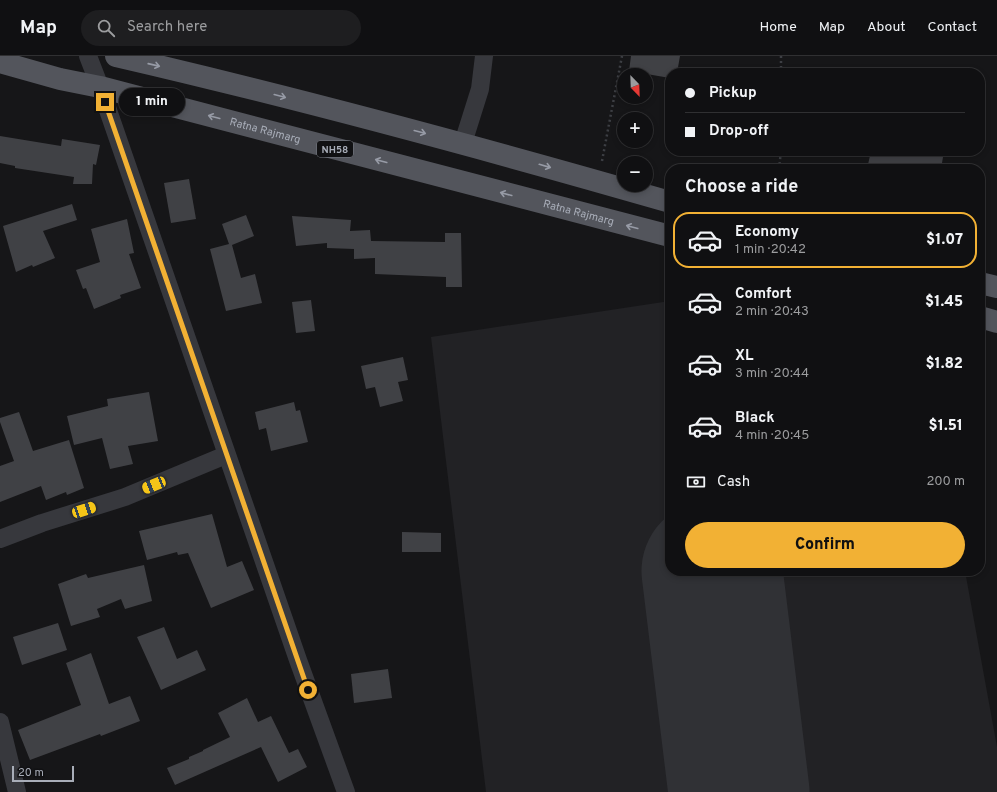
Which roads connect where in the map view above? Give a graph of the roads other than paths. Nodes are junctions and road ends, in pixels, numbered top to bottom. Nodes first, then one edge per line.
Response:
1 (88, 56) edge
2 (116, 56) edge
3 (484, 56) edge
4 (0, 62) edge
5 (100, 88) junction
6 (463, 144) junction
7 (665, 201) edge
8 (665, 235) edge
9 (985, 284) edge
10 (997, 287) edge
11 (985, 318) edge
12 (997, 322) edge
13 (226, 455) junction
14 (0, 539) edge
15 (0, 726) edge
16 (17, 792) edge
17 (346, 792) edge

1 - 5 street
2 -> 6 main road
3 - 6 street
4 - 5 main road, Ratna Rajmarg / NH58
8 -> 5 main road, Ratna Rajmarg / NH58
5 - 13 street
6 -> 7 main road
9 - 10 main road
11 - 12 main road
13 - 14 street
13 - 17 street
15 - 16 street

